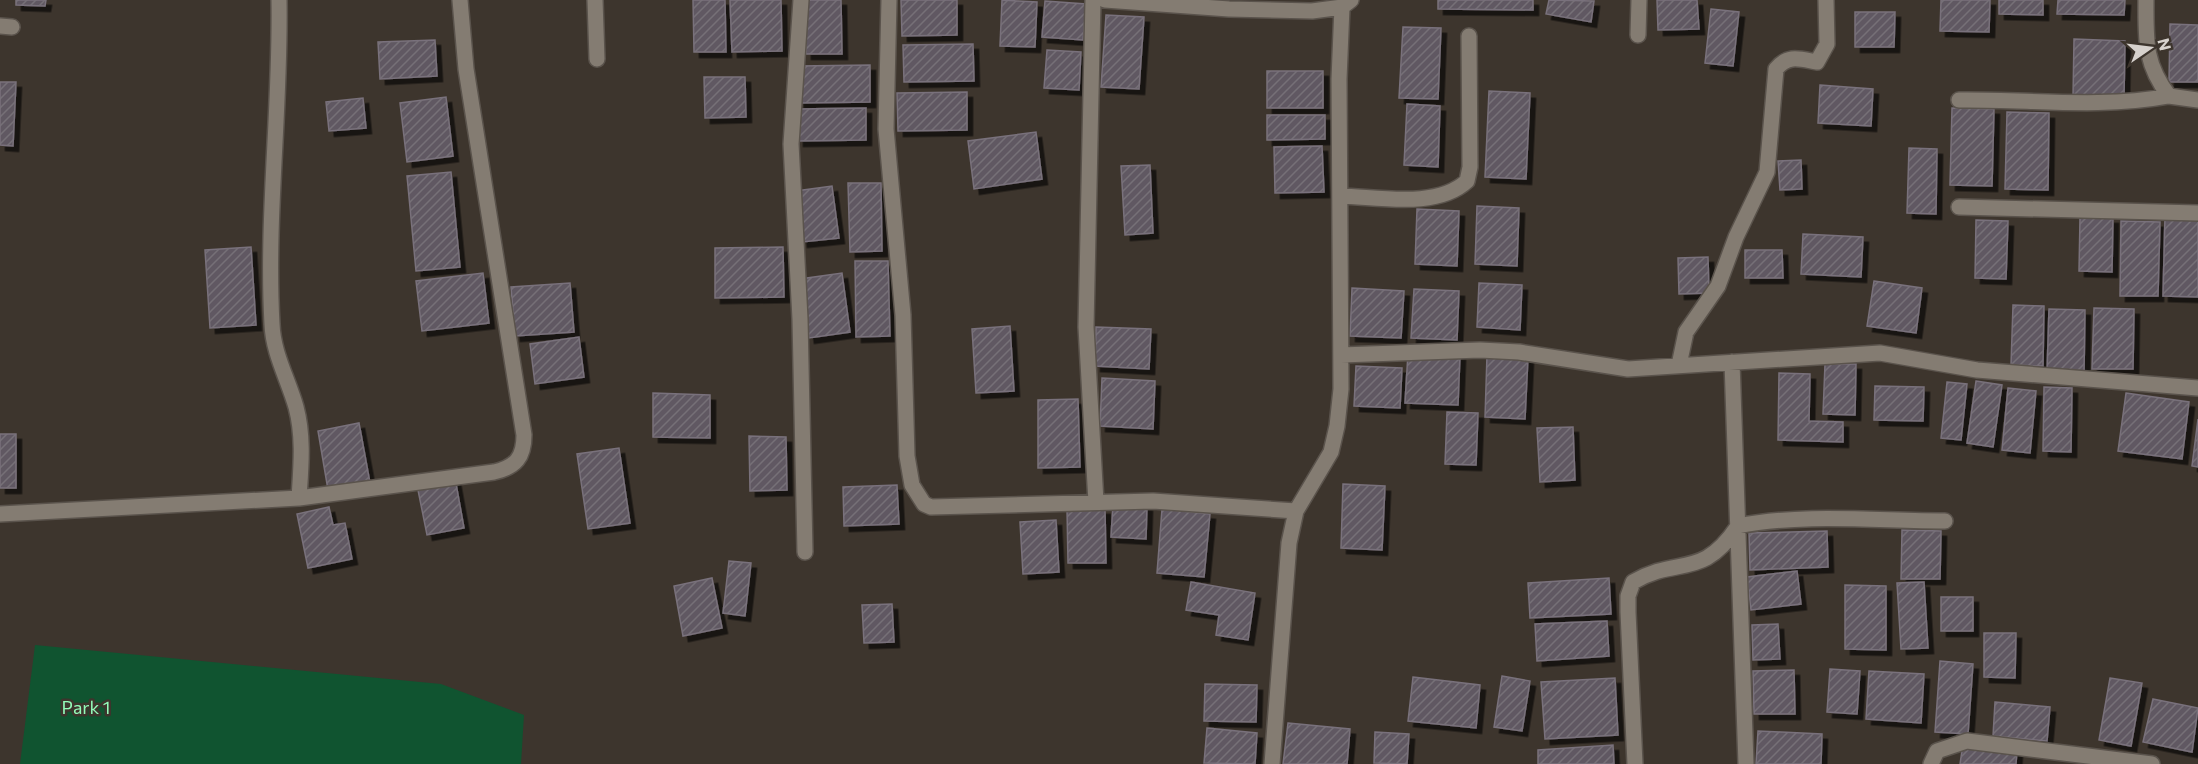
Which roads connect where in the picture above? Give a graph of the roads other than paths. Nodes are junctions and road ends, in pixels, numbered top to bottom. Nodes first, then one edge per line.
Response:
1 (279, 0) edge
2 (460, 0) edge
3 (595, 0) edge
4 (801, 0) edge
5 (888, 0) edge
6 (1093, 0) edge
7 (1106, 0) edge
8 (1639, 0) edge
9 (1826, 0) edge
10 (2146, 0) edge
11 (1135, 1) edge
12 (1347, 4) edge
13 (1638, 35) dead end
14 (1469, 36) dead end
15 (597, 58) dead end
16 (2169, 96) junction
17 (1959, 100) dead end
18 (2198, 100) edge
19 (1341, 196) junction
20 (1959, 207) dead end
21 (2198, 213) edge
22 (1341, 355) junction
23 (1732, 362) junction
24 (1679, 365) junction
25 (2198, 388) edge
26 (299, 498) junction
27 (1096, 502) junction
28 (1296, 511) junction
29 (0, 514) edge
30 (1945, 521) dead end
31 (1738, 526) junction
32 (805, 552) dead end
33 (1272, 764) edge
34 (1635, 764) edge
35 (1746, 764) edge
36 (1931, 764) edge
37 (2152, 764) edge

1 - 26 street
2 - 26 street
3 - 15 street
4 - 32 street
5 - 27 street
6 - 27 street
7 - 11 street
8 - 13 street
9 - 24 street
10 - 16 street
11 - 12 street
12 - 19 street
14 - 19 street
16 - 17 street
16 - 18 street
19 - 22 street
20 - 21 street
22 - 24 street
22 - 28 street
23 - 24 street
23 - 25 street
23 - 31 street
26 - 29 street
27 - 28 street
28 - 33 street
30 - 31 street
31 - 34 street
31 - 35 street
36 - 37 street

